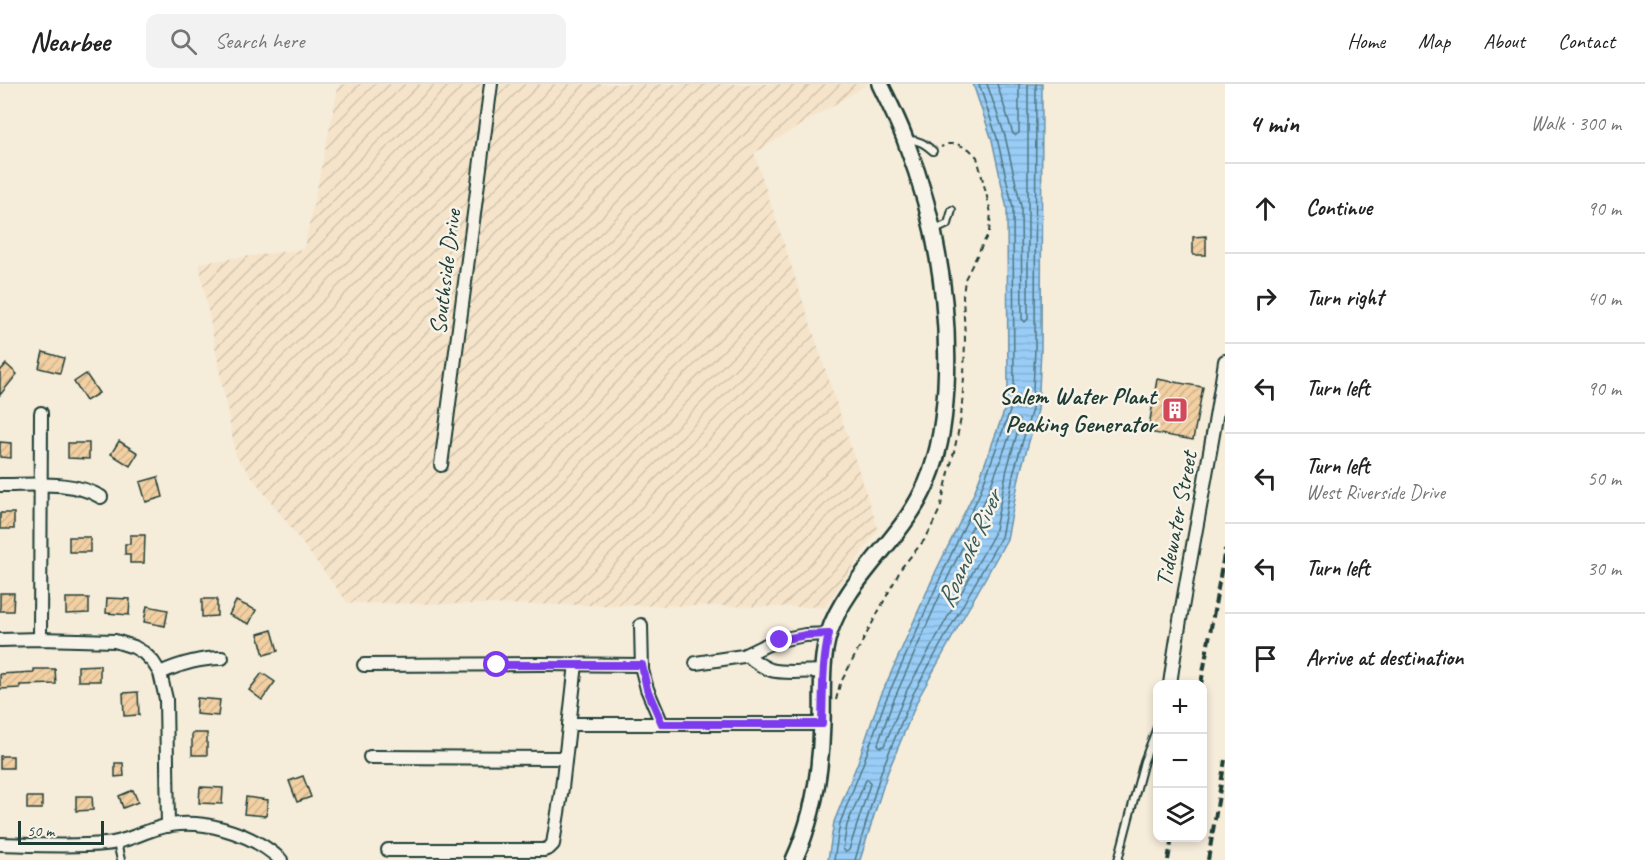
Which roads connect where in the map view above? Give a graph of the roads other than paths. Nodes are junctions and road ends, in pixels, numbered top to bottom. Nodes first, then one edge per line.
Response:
1 (491, 84) edge
2 (880, 84) edge
3 (906, 141) junction
4 (933, 151) dead end
5 (952, 210) dead end
6 (932, 232) junction
7 (1225, 361) edge
8 (41, 413) dead end
9 (441, 465) dead end
10 (0, 484) edge
11 (41, 486) junction
12 (101, 497) dead end
13 (641, 625) dead end
14 (829, 634) junction
15 (40, 639) junction
16 (0, 640) edge
17 (747, 655) junction
18 (222, 658) dead end
19 (696, 663) dead end
20 (576, 664) junction
21 (364, 665) dead end
22 (642, 665) junction
23 (823, 671) junction
24 (160, 673) junction
25 (1171, 680) edge
26 (569, 724) junction
27 (662, 724) junction
28 (822, 724) junction
29 (1154, 734) edge
30 (370, 757) dead end
31 (565, 758) junction
32 (168, 826) junction
33 (117, 843) junction
34 (0, 844) edge
35 (388, 850) dead end
36 (121, 860) edge
37 (281, 860) edge
38 (794, 860) edge
39 (1118, 860) edge

1 - 9 street, Southside Drive
2 - 3 street
3 - 4 lane
3 - 6 street
5 - 6 lane
6 - 14 street
7 - 25 street, Tidewater Street
8 - 11 street
10 - 11 street
11 - 12 street
11 - 15 street
13 - 22 street
14 - 17 street
14 - 23 street
15 - 16 street
15 - 24 street
17 - 19 street
17 - 23 street
18 - 24 street
20 - 21 street
20 - 22 street
20 - 26 street
22 - 27 street
23 - 28 street
24 - 32 street
26 - 27 street
26 - 31 street
27 - 28 street
28 - 38 street
29 - 39 lane
30 - 31 street
31 - 35 street
32 - 33 street
32 - 37 street
33 - 34 street
33 - 36 lane

